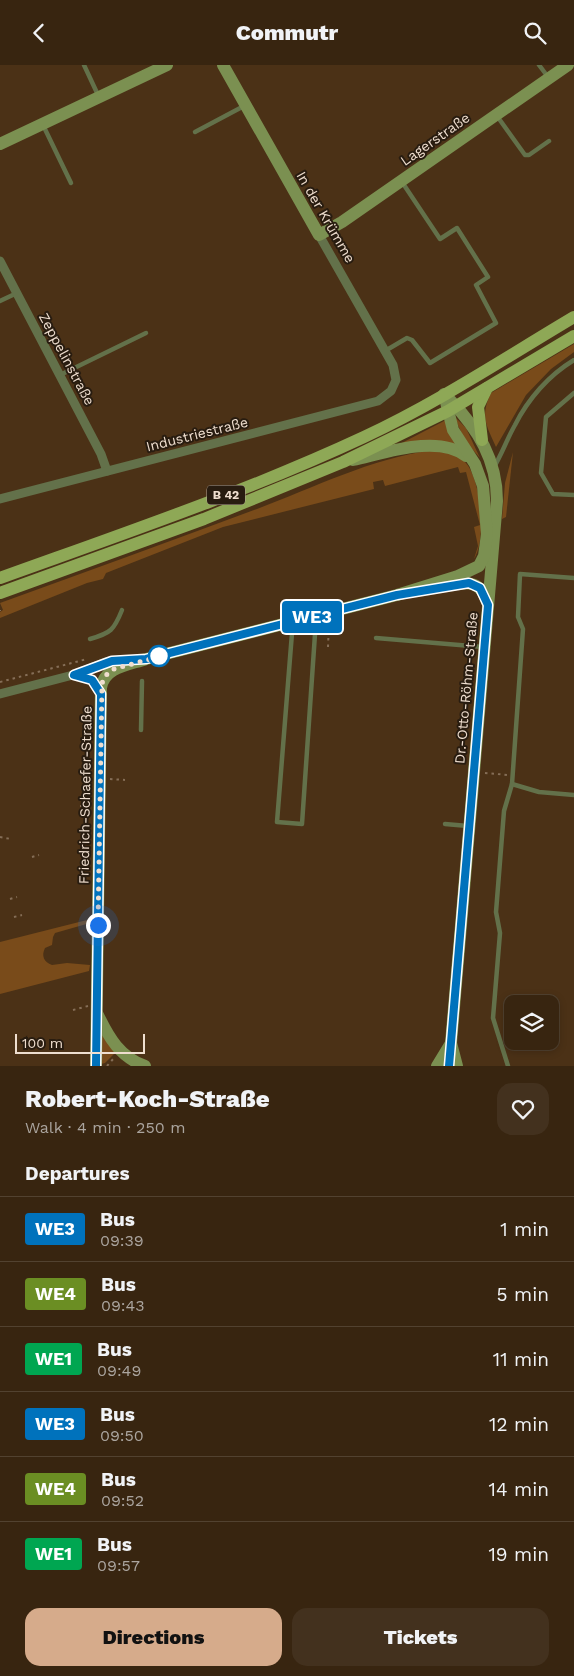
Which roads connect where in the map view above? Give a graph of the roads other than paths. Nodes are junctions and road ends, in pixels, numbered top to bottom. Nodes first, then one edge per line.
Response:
1 (84, 65) edge
2 (166, 65) edge
3 (222, 65) edge
4 (539, 65) edge
5 (568, 65) edge
6 (151, 68) edge
7 (548, 78) junction
8 (99, 97) junction
9 (246, 106) junction
10 (496, 115) junction
11 (42, 124) junction
12 (195, 132) dead end
13 (549, 141) dead end
14 (0, 144) edge
15 (402, 181) junction
16 (71, 183) dead end
17 (319, 235) junction
18 (0, 261) edge
19 (17, 293) junction
20 (0, 301) edge
21 (574, 317) edge
22 (146, 333) dead end
23 (574, 336) edge
24 (385, 351) junction
25 (574, 360) edge
26 (60, 375) junction
27 (394, 385) joint
28 (487, 388) junction
29 (574, 393) edge
30 (444, 395) junction
31 (452, 408) junction
32 (482, 440) junction
33 (343, 463) junction
34 (475, 464) junction
35 (494, 468) junction
36 (107, 471) junction
37 (574, 495) edge
38 (0, 499) edge
39 (0, 578) edge
40 (574, 578) edge
41 (0, 593) edge
42 (397, 595) junction
43 (488, 605) junction
44 (122, 610) dead end
45 (302, 619) junction
46 (376, 638) dead end
47 (90, 639) dead end
48 (484, 647) junction
49 (146, 659) junction
50 (74, 675) junction
51 (142, 681) dead end
52 (0, 694) edge
53 (101, 694) junction
54 (142, 730) dead end
55 (512, 784) junction
56 (574, 795) edge
57 (445, 824) dead end
58 (469, 827) junction
59 (93, 1010) junction
60 (451, 1043) junction
61 (96, 1066) edge
62 (145, 1066) edge
63 (437, 1066) edge
64 (449, 1066) edge
65 (457, 1066) edge
66 (508, 1066) edge

1 - 8 lane
2 - 6 main road
3 - 9 main road, In der Krümme
4 - 7 lane
5 - 7 main road, Lagerstraße
6 - 8 main road
7 - 10 main road, Lagerstraße
8 - 11 main road
9 - 12 lane
9 - 17 main road, In der Krümme
10 - 13 lane
10 - 15 main road, Lagerstraße
11 - 14 main road
11 - 16 lane
15 - 17 main road, Lagerstraße
15 - 24 lane
17 - 24 street, In der Krümme
18 - 19 street, Zeppelinstraße
19 - 20 lane
19 - 26 street, Zeppelinstraße
21 - 30 main road, B 42
22 - 26 lane
23 - 28 main road, B 42
24 - 27 street, In der Krümme
25 - 35 lane
26 - 36 street, Zeppelinstraße
27 - 36 street, Industriestraße
28 - 31 main road, B 42
28 - 32 main road
29 - 37 lane
30 - 31 main road, Dr.-Otto-Röhm-Straße
30 - 39 main road, B 42
31 - 32 main road, Dr.-Otto-Röhm-Straße
31 - 33 main road, B 42
31 - 34 main road, Dr.-Otto-Röhm-Straße
32 - 35 main road, Dr.-Otto-Röhm-Straße
33 - 34 main road
33 - 41 main road, B 42
34 - 42 main road, Dr.-Otto-Röhm-Straße
35 - 43 main road, Dr.-Otto-Röhm-Straße
36 - 38 street, Industriestraße
40 - 55 lane
42 - 43 main road
42 - 45 main road
43 - 48 main road, Dr.-Otto-Röhm-Straße
44 - 47 lane
45 - 45 lane
45 - 49 main road
46 - 48 lane
48 - 58 main road, Dr.-Otto-Röhm-Straße
49 - 50 street
49 - 53 main road
50 - 52 street
50 - 53 street
51 - 54 lane
53 - 59 main road, Friedrich-Schaefer-Straße
55 - 56 lane
55 - 66 lane
57 - 58 lane
58 - 60 main road, Dr.-Otto-Röhm-Straße
59 - 61 main road, Friedrich-Schaefer-Straße
59 - 62 main road
60 - 63 main road
60 - 64 main road
60 - 65 main road, Dr.-Otto-Röhm-Straße

